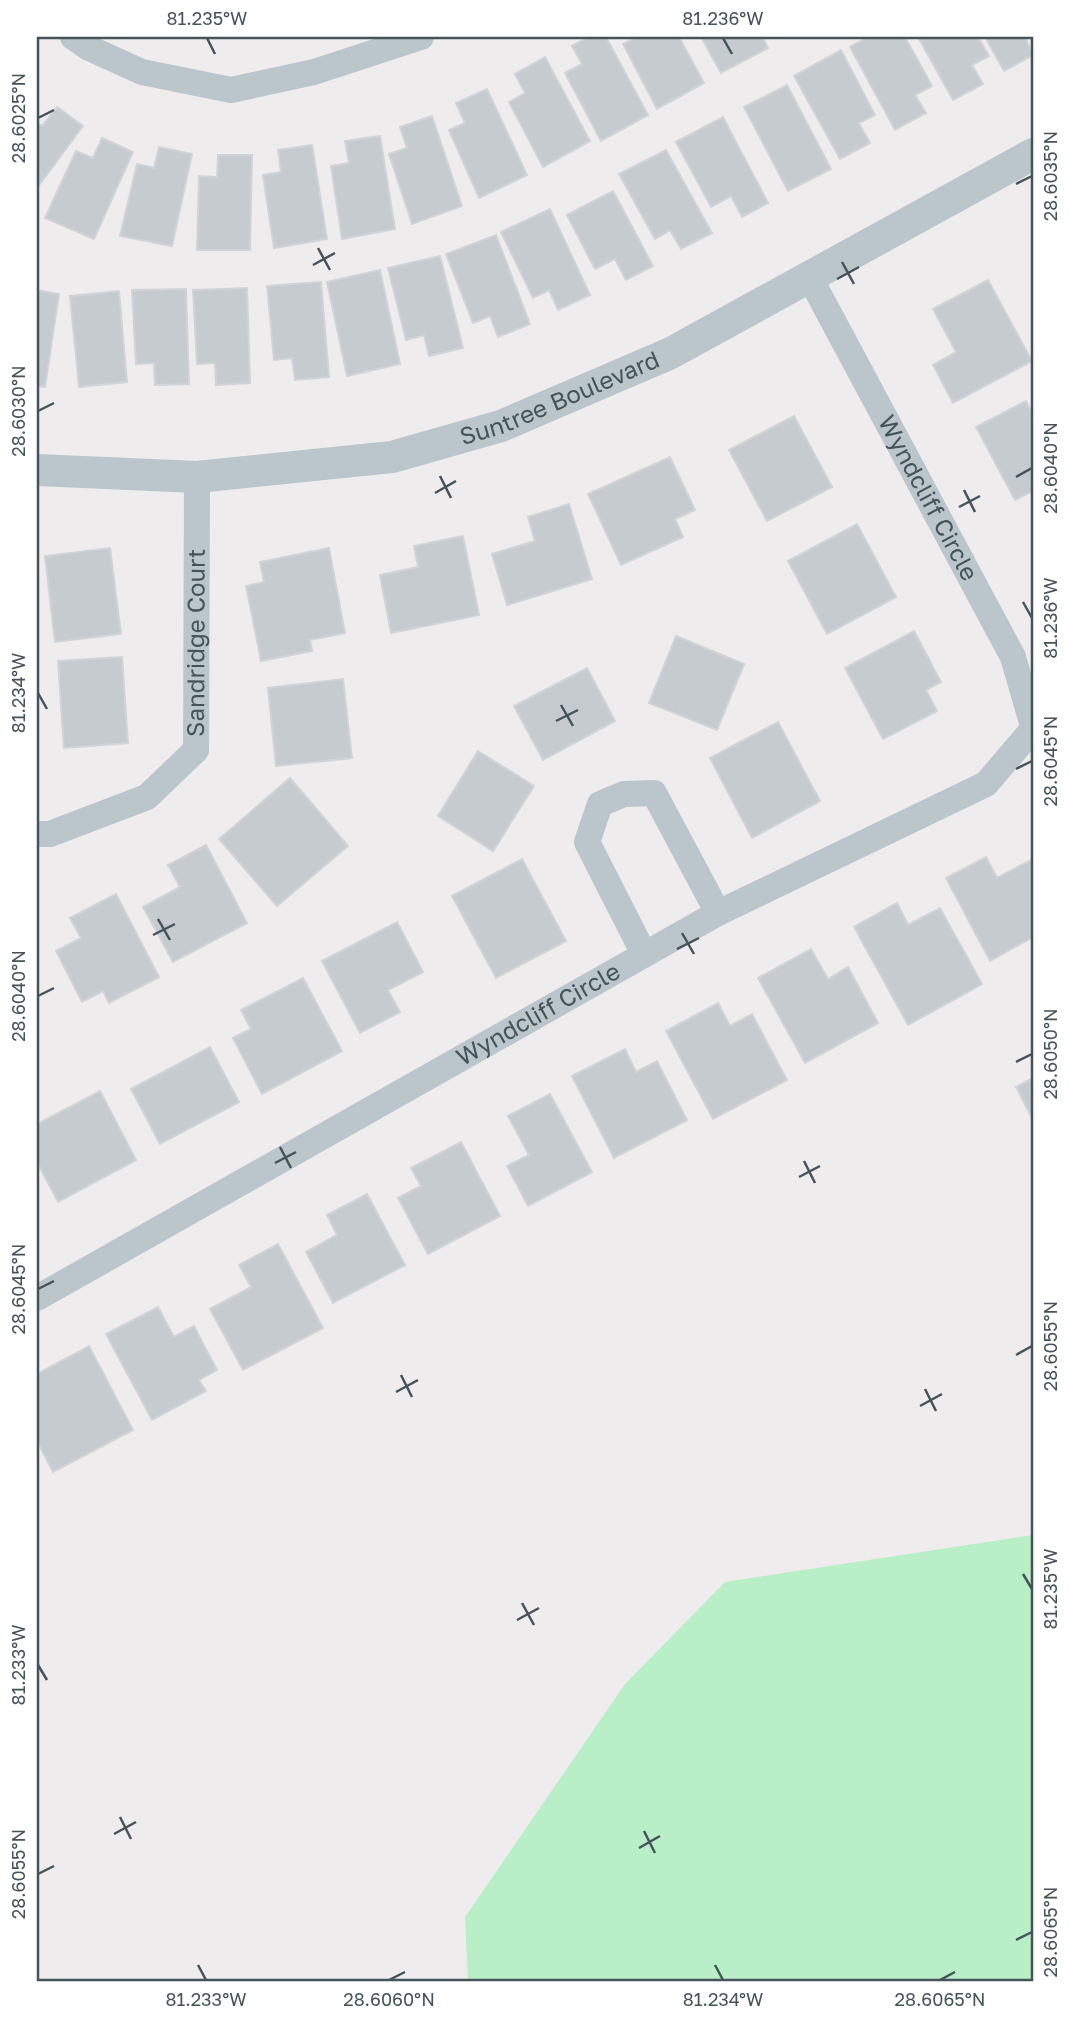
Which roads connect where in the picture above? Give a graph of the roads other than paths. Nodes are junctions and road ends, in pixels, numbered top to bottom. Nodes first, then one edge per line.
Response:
1 (73, 37) edge
2 (421, 37) edge
3 (1033, 154) edge
4 (809, 276) junction
5 (37, 470) edge
6 (197, 477) junction
7 (1033, 728) edge
8 (37, 834) edge
9 (718, 913) junction
10 (644, 954) junction
11 (37, 1298) edge

1 - 2 street
3 - 4 street, Suntree Boulevard
4 - 6 street, Suntree Boulevard
4 - 7 street, Wyndcliff Circle
5 - 6 street, Suntree Boulevard
6 - 8 street, Sandridge Court
7 - 9 street, Wyndcliff Circle
9 - 10 street, Wyndcliff Circle
9 - 10 street
10 - 11 street, Wyndcliff Circle

